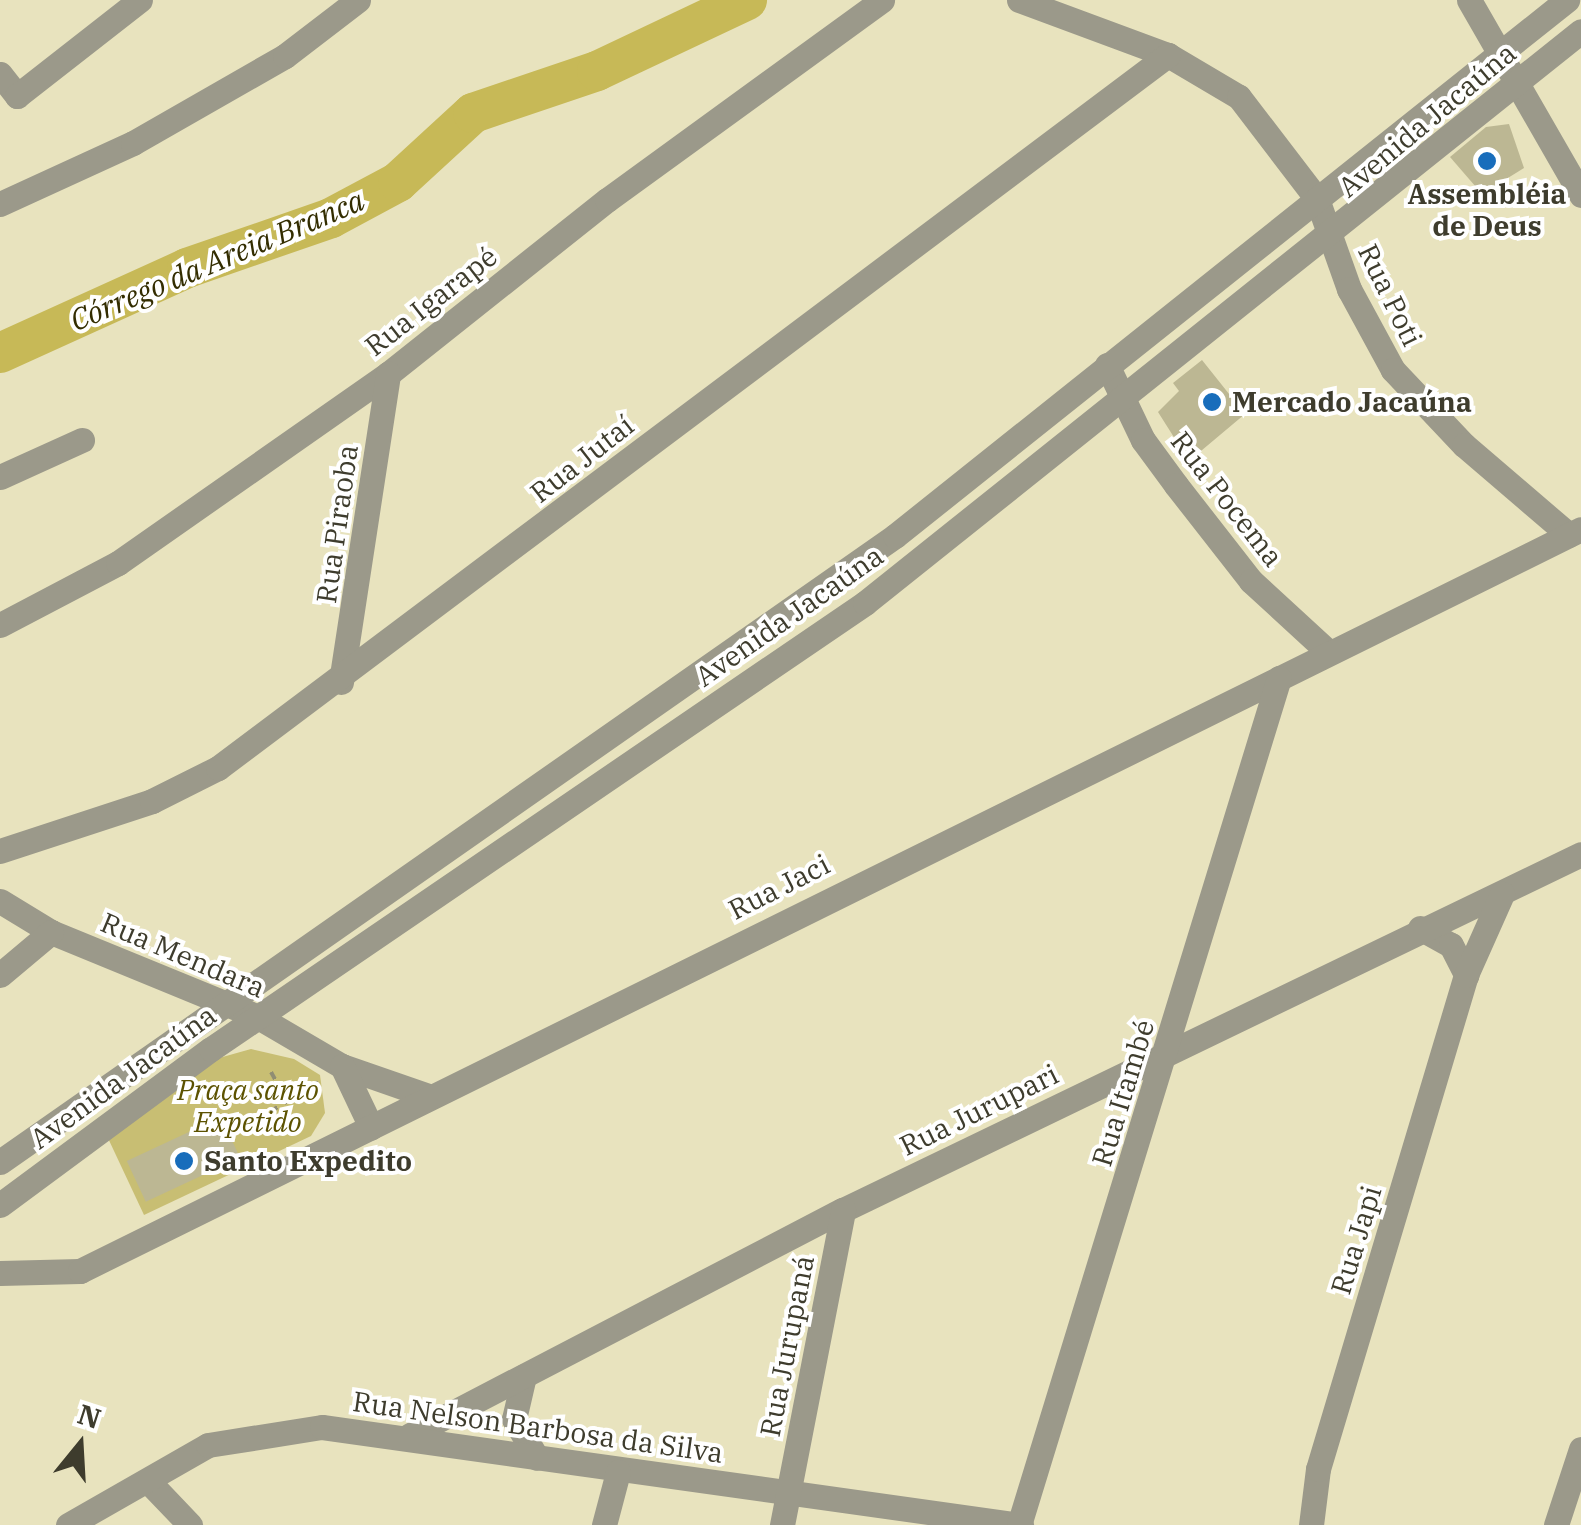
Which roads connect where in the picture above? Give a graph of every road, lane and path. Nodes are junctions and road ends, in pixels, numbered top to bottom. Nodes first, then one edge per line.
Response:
1 (140, 0) edge
2 (358, 0) edge
3 (882, 0) edge
4 (1018, 0) edge
5 (1469, 0) edge
6 (1567, 0) edge
7 (1581, 32) edge
8 (1504, 51) junction
9 (1168, 55) junction
10 (0, 74) edge
11 (1520, 82) junction
12 (1581, 195) edge
13 (1317, 199) junction
14 (0, 204) edge
15 (1330, 239) junction
16 (1107, 365) junction
17 (388, 374) junction
18 (1122, 403) junction
19 (82, 440) dead end
20 (0, 477) edge
21 (1575, 532) edge
22 (0, 624) edge
23 (1326, 650) junction
24 (1280, 678) junction
25 (342, 682) junction
26 (0, 851) edge
27 (1581, 854) edge
28 (1502, 894) junction
29 (0, 901) edge
30 (1420, 928) junction
31 (52, 932) junction
32 (1466, 974) junction
33 (0, 975) edge
34 (219, 1004) junction
35 (258, 1017) junction
36 (1168, 1052) junction
37 (342, 1066) junction
38 (271, 1072) dead end
39 (431, 1097) junction
40 (288, 1103) junction
41 (371, 1127) junction
42 (243, 1128) dead end
43 (0, 1162) edge
44 (0, 1206) edge
45 (843, 1210) junction
46 (0, 1273) edge
47 (524, 1376) junction
48 (410, 1435) junction
49 (1581, 1448) edge
50 (536, 1458) junction
51 (618, 1472) junction
52 (148, 1481) junction
53 (790, 1494) junction
54 (68, 1525) edge
55 (190, 1525) edge
56 (604, 1525) edge
57 (782, 1525) edge
58 (1020, 1525) edge
59 (1312, 1525) edge
60 (1556, 1525) edge

1 - 10 street
2 - 14 street
3 - 17 street, Rua Igarapé
4 - 9 street, Rua Poti
5 - 8 street
6 - 8 street, Avenida Jacaúna
7 - 11 street, Avenida Jacaúna
8 - 11 street
8 - 13 street, Avenida Jacaúna
9 - 13 street, Rua Poti
9 - 25 street, Rua Jutaí
11 - 12 street
11 - 15 street, Avenida Jacaúna
13 - 15 street, Rua Poti
13 - 16 street, Avenida Jacaúna
15 - 18 street, Avenida Jacaúna
15 - 21 street, Rua Poti
16 - 18 street, Rua Pocema
16 - 34 street, Avenida Jacaúna
17 - 22 street, Rua Igarapé
17 - 25 street, Rua Piraoba
18 - 23 street, Rua Pocema
18 - 35 street, Avenida Jacaúna
19 - 20 street
21 - 23 street, Rua Jaci
23 - 24 street, Rua Jaci
24 - 36 street, Rua Itambé
24 - 39 street, Rua Jaci
25 - 26 street, Rua Jutaí
27 - 28 street, Rua Jurupari
28 - 30 street, Rua Jurupari
28 - 32 street, Rua Japi
29 - 31 street, Rua Mendara
30 - 32 street
30 - 36 street, Rua Jurupari
31 - 33 street
31 - 34 street, Rua Mendara
32 - 59 street, Rua Japi
34 - 35 street, Rua Mendara
34 - 43 street, Avenida Jacaúna
35 - 37 street, Rua Mendara
35 - 44 street, Avenida Jacaúna
36 - 45 street, Rua Jurupari
36 - 58 street, Rua Itambé
37 - 39 street, Rua Mendara
37 - 40 path
37 - 41 street
38 - 40 path
39 - 41 street, Rua Jaci
40 - 42 path
41 - 46 street, Rua Jaci
45 - 47 street, Rua Jurupari
45 - 53 street, Rua Jurupaná
47 - 48 street, Rua Jurupari
47 - 50 street
48 - 50 street, Rua Nelson Barbosa da Silva
48 - 52 street, Rua Nelson Barbosa da Silva
49 - 60 street
50 - 51 street, Rua Nelson Barbosa da Silva
51 - 53 street, Rua Nelson Barbosa da Silva
51 - 56 street
52 - 54 street, Rua Nelson Barbosa da Silva
52 - 55 street
53 - 57 street, Rua Jurupaná
53 - 58 street, Rua Nelson Barbosa da Silva

